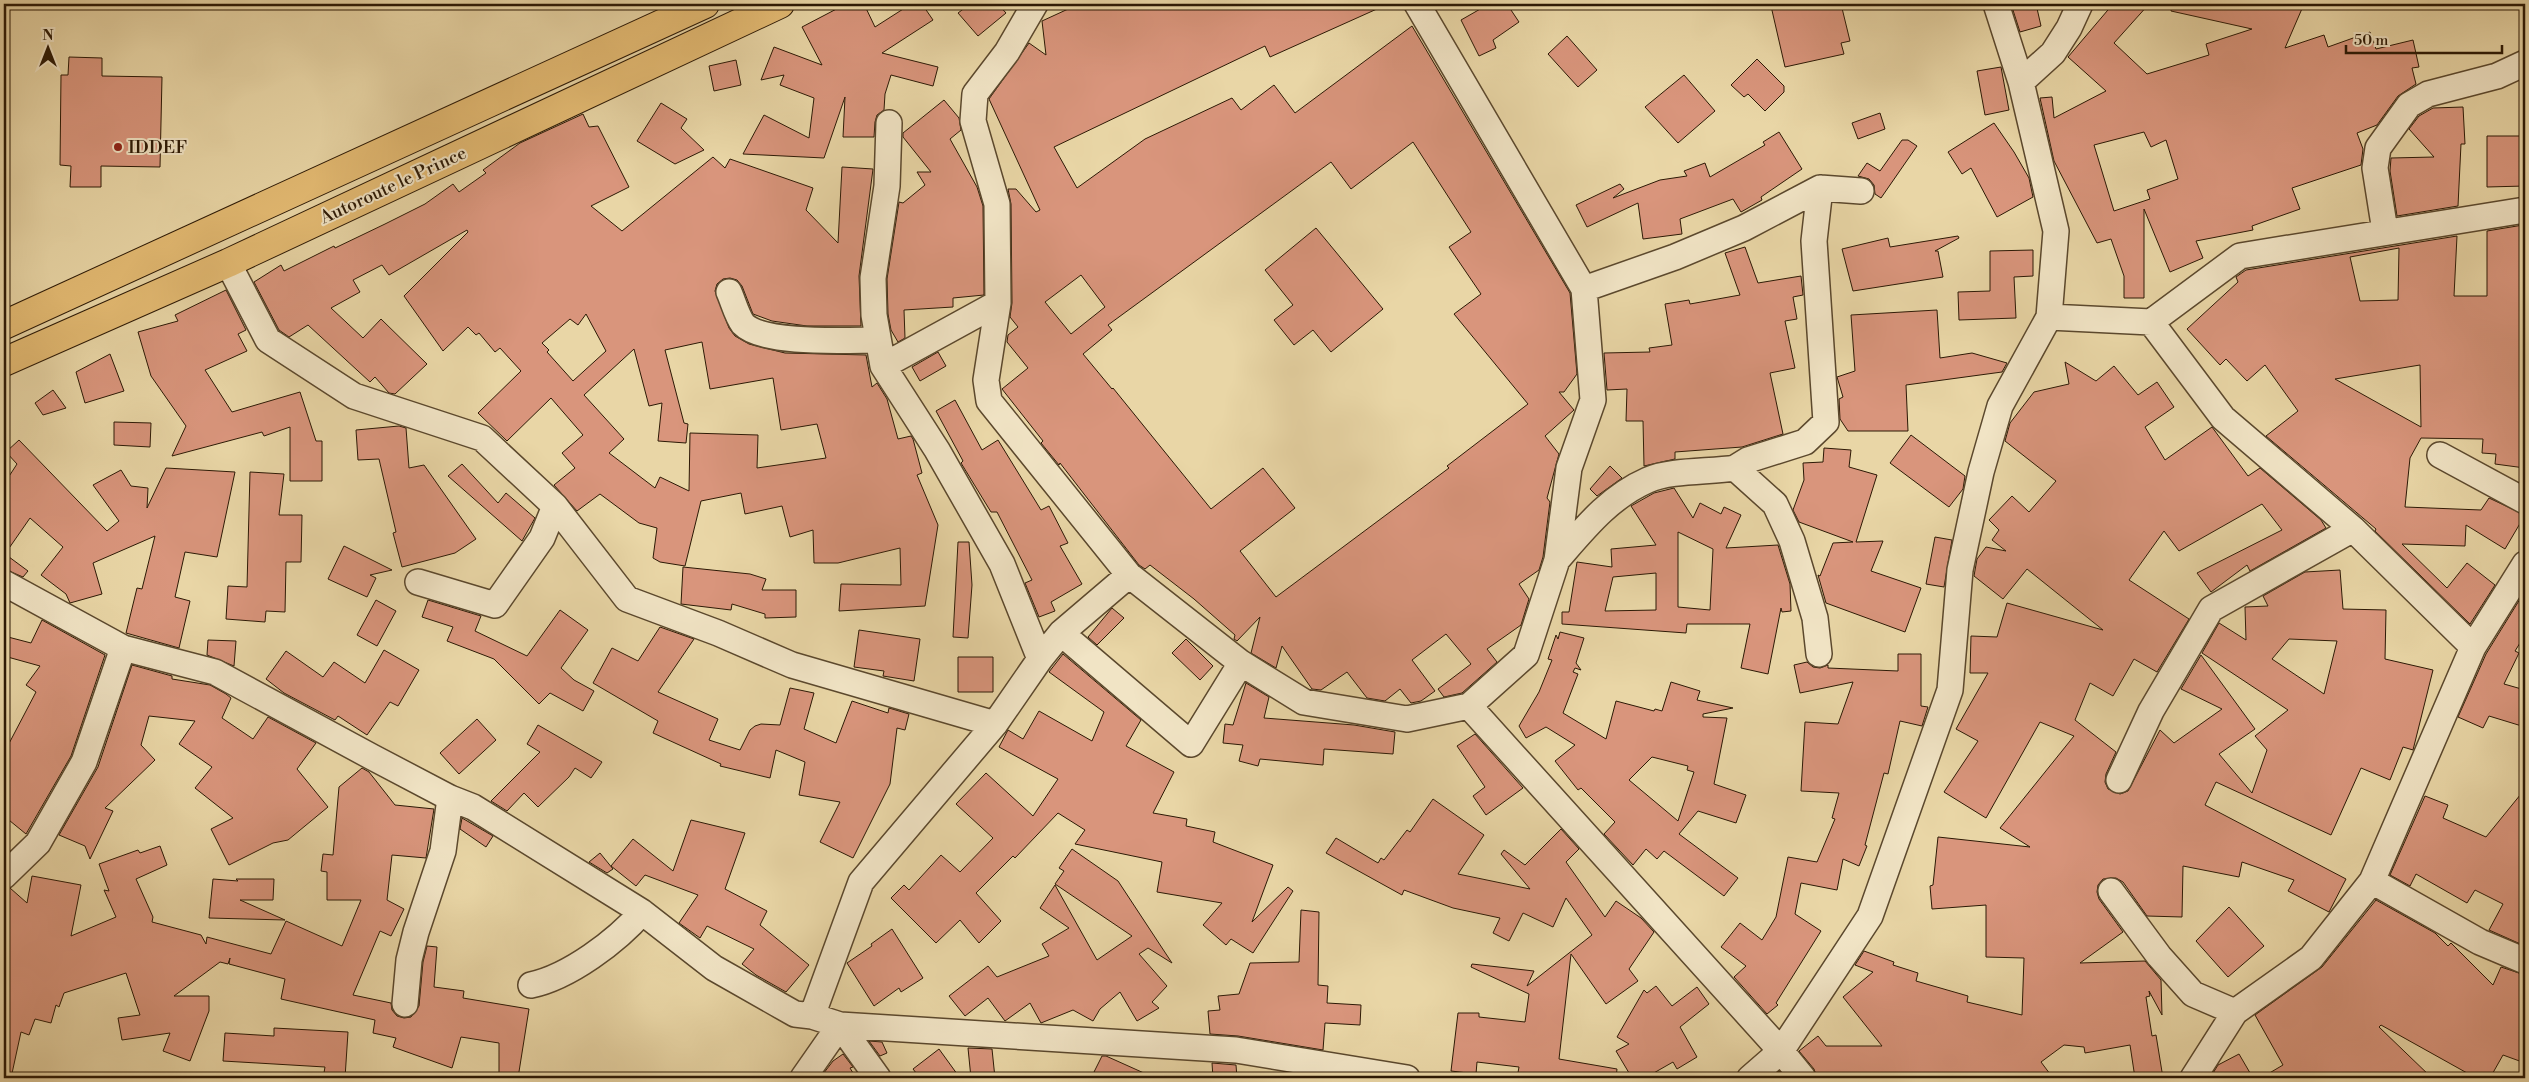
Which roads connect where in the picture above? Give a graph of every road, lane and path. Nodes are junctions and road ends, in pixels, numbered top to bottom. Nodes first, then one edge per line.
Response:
1 (780, 4) edge
2 (1035, 4) edge
3 (1416, 4) edge
4 (1996, 4) edge
5 (2080, 4) edge
6 (693, 6) edge
7 (2525, 63) edge
8 (2021, 82) junction
9 (889, 123) dead end
10 (1820, 188) junction
11 (1861, 191) dead end
12 (2525, 210) edge
13 (2385, 231) junction
14 (228, 263) junction
15 (1584, 288) junction
16 (729, 292) dead end
17 (998, 303) junction
18 (2048, 317) junction
19 (2152, 322) junction
20 (4, 325) edge
21 (876, 340) junction
22 (4, 362) edge
23 (883, 366) junction
24 (2440, 455) dead end
25 (1735, 468) junction
26 (2525, 502) edge
27 (555, 506) junction
28 (2353, 530) junction
29 (1557, 560) junction
30 (2525, 564) edge
31 (1130, 575) junction
32 (418, 582) dead end
33 (4, 583) edge
34 (1061, 634) junction
35 (2473, 647) junction
36 (123, 648) junction
37 (1819, 654) dead end
38 (1040, 659) junction
39 (1241, 663) junction
40 (1470, 706) junction
41 (995, 724) junction
42 (2119, 780) dead end
43 (450, 798) junction
44 (4, 876) edge
45 (2372, 881) junction
46 (2110, 891) dead end
47 (642, 912) junction
48 (2525, 961) edge
49 (531, 985) dead end
50 (406, 1004) dead end
51 (2235, 1012) junction
52 (812, 1016) junction
53 (840, 1025) junction
54 (1781, 1050) junction
55 (803, 1078) edge
56 (878, 1078) edge
57 (1407, 1078) edge
58 (1750, 1078) edge
59 (1802, 1078) edge
60 (2193, 1078) edge

1 - 14 main road, Autoroute le Prince
2 - 17 street
3 - 15 street
4 - 8 street
5 - 8 street
6 - 20 main road, Autoroute le Prince
7 - 13 street
8 - 18 street
9 - 21 street
10 - 11 street
10 - 15 street
10 - 25 street
12 - 13 street
13 - 19 street
14 - 22 main road, Autoroute le Prince
14 - 27 street
15 - 29 street
16 - 21 street
17 - 23 street
17 - 31 street
18 - 19 street
18 - 54 street
19 - 28 street
21 - 23 street
23 - 38 street
24 - 26 street
25 - 29 street
25 - 37 street
27 - 32 street
27 - 41 street
28 - 35 street
28 - 42 street
29 - 40 street
30 - 35 street
31 - 34 street
31 - 39 street
33 - 36 street
34 - 38 street
34 - 39 street
35 - 45 street
36 - 43 street
36 - 44 street
38 - 41 street
39 - 40 street
40 - 54 street
41 - 52 street
43 - 47 street
43 - 50 street
45 - 48 street
45 - 51 street
46 - 51 street
47 - 49 street
47 - 52 street
51 - 60 street
52 - 53 street
53 - 55 street
53 - 56 street
53 - 57 street
54 - 58 street
54 - 59 street

